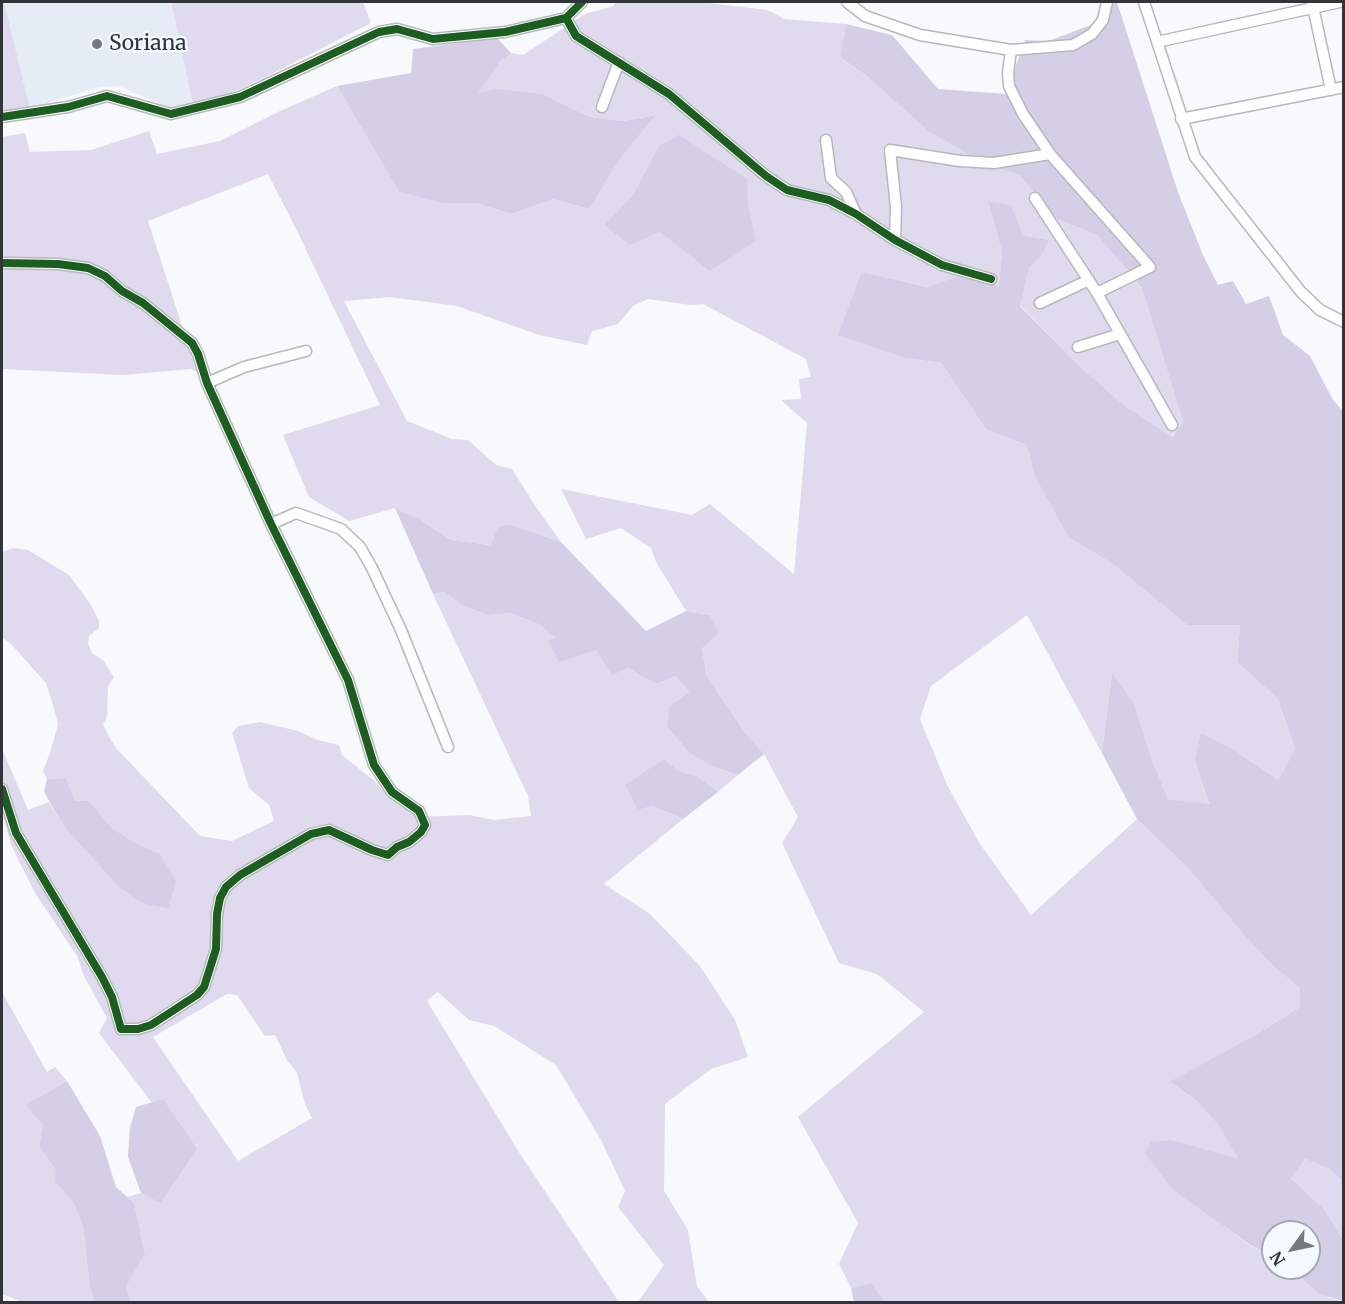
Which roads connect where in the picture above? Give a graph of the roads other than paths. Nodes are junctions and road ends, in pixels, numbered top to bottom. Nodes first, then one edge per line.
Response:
1 (847, 2) edge
2 (1107, 2) edge
3 (1144, 2) edge
4 (1340, 2) edge
5 (582, 3) edge
6 (1313, 5) edge
7 (566, 18) junction
8 (1157, 42) junction
9 (1011, 50) junction
10 (619, 62) junction
11 (1344, 87) edge
12 (1331, 90) junction
13 (602, 107) dead end
14 (2, 117) edge
15 (1181, 119) junction
16 (826, 140) dead end
17 (1050, 154) junction
18 (1035, 198) dead end
19 (856, 214) junction
20 (895, 240) junction
21 (2, 263) edge
22 (991, 279) dead end
23 (1089, 280) junction
24 (1097, 293) junction
25 (1040, 303) dead end
26 (1344, 322) edge
27 (1120, 334) junction
28 (1077, 347) dead end
29 (306, 351) dead end
30 (207, 383) junction
31 (1172, 425) dead end
32 (271, 524) junction
33 (448, 747) dead end
34 (2, 789) edge

1 - 9 street
2 - 9 street
3 - 8 street
4 - 6 street
5 - 7 street
6 - 8 street
6 - 12 street
7 - 10 street
7 - 14 street
8 - 15 street
9 - 17 street
10 - 13 street
10 - 19 street
11 - 12 street
12 - 15 street
15 - 26 street
16 - 19 street
17 - 20 street
17 - 24 street
18 - 23 street
19 - 20 street
20 - 22 street
21 - 30 street
23 - 24 street
23 - 25 street
24 - 27 street
27 - 28 street
27 - 31 street
29 - 30 street
30 - 32 street
32 - 33 street
32 - 34 street

